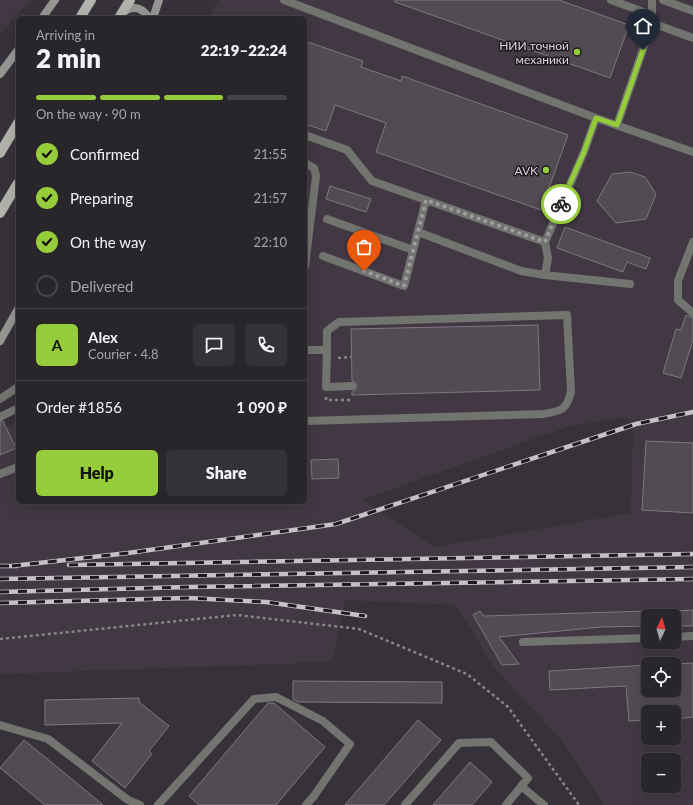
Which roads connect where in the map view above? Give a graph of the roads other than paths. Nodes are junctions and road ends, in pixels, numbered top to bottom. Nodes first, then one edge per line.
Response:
1 (55, 0) edge
2 (91, 0) edge
3 (130, 0) edge
4 (159, 0) edge
5 (284, 0) edge
6 (611, 0) edge
7 (652, 0) edge
8 (663, 0) edge
9 (693, 11) edge
10 (121, 15) edge
11 (43, 16) edge
12 (81, 16) edge
13 (148, 16) edge
14 (154, 16) edge
15 (652, 19) junction
16 (693, 38) edge
17 (16, 53) edge
18 (0, 74) edge
19 (596, 118) junction
20 (617, 125) junction
21 (16, 126) edge
22 (307, 136) edge
23 (693, 152) edge
24 (0, 153) edge
25 (307, 164) edge
26 (16, 186) edge
27 (426, 200) junction
28 (0, 213) edge
29 (327, 219) dead end
30 (418, 232) junction
31 (545, 242) junction
32 (693, 242) edge
33 (307, 250) edge
34 (413, 250) junction
35 (324, 256) dead end
36 (545, 275) junction
37 (630, 284) dead end
38 (16, 312) edge
39 (693, 313) edge
40 (0, 341) edge
41 (307, 350) edge
42 (327, 350) junction
43 (352, 386) dead end
44 (16, 388) edge
45 (0, 399) edge
46 (16, 409) edge
47 (0, 417) edge
48 (307, 421) edge
49 (16, 468) edge
50 (0, 474) edge
51 (681, 636) edge
52 (693, 636) edge
53 (641, 638) edge
54 (523, 642) dead end
55 (0, 725) edge
56 (521, 786) junction
57 (140, 805) edge
58 (158, 805) edge
59 (306, 805) edge
60 (405, 805) edge
61 (506, 805) edge
62 (544, 805) edge

1 - 11 main road
2 - 12 main road
3 - 10 main road
4 - 14 main road
5 - 19 lane
6 - 15 lane
7 - 15 lane
8 - 9 lane
10 - 13 main road
15 - 16 lane
15 - 20 lane
17 - 18 main road
19 - 20 lane
19 - 31 lane
20 - 23 lane
21 - 24 main road
22 - 27 lane
25 - 33 lane
26 - 28 main road
27 - 30 lane
27 - 31 lane
29 - 34 lane
30 - 34 lane
30 - 36 lane
31 - 36 lane
32 - 39 lane
34 - 35 lane
36 - 37 lane
38 - 40 main road
41 - 42 lane
42 - 43 lane
42 - 48 lane
44 - 45 lane
46 - 47 lane
49 - 50 lane
51 - 52 lane
53 - 54 lane
55 - 57 lane
56 - 60 lane
56 - 61 lane
56 - 62 lane
58 - 59 lane

